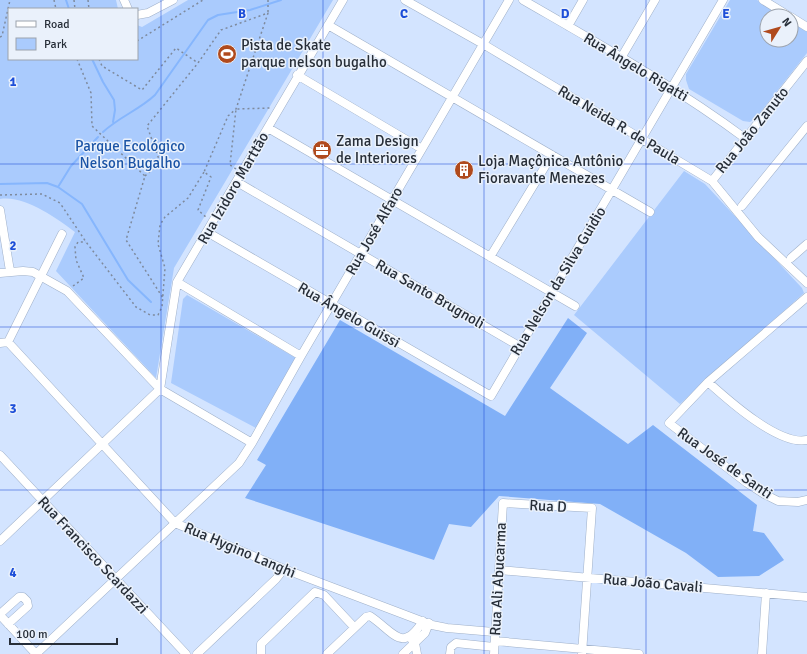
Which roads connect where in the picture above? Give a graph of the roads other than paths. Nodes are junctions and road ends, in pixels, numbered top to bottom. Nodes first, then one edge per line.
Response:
1 (172, 0) edge
2 (343, 0) edge
3 (405, 0) edge
4 (509, 0) edge
5 (523, 0) edge
6 (583, 0) edge
7 (655, 0) edge
8 (723, 0) edge
9 (763, 0) edge
10 (776, 8) edge
11 (138, 15) edge
12 (328, 25) junction
13 (568, 26) junction
14 (483, 44) junction
15 (621, 58) junction
16 (807, 61) edge
17 (298, 75) junction
18 (672, 88) junction
19 (452, 97) junction
20 (807, 126) edge
21 (268, 128) junction
22 (642, 139) junction
23 (746, 139) junction
24 (422, 149) junction
25 (552, 155) junction
26 (712, 181) junction
27 (237, 182) junction
28 (612, 190) junction
29 (392, 200) junction
30 (742, 206) dead end
31 (0, 210) edge
32 (650, 212) dead end
33 (207, 232) junction
34 (62, 234) dead end
35 (807, 244) edge
36 (361, 254) junction
37 (490, 257) junction
38 (791, 258) dead end
39 (10, 271) junction
40 (0, 272) edge
41 (40, 276) junction
42 (177, 282) junction
43 (807, 283) edge
44 (551, 292) junction
45 (807, 297) edge
46 (331, 304) junction
47 (575, 306) dead end
48 (4, 342) edge
49 (520, 346) junction
50 (301, 356) junction
51 (708, 382) junction
52 (160, 389) junction
53 (491, 396) joint
54 (807, 440) edge
55 (252, 443) junction
56 (102, 444) junction
57 (0, 455) edge
58 (42, 500) junction
59 (807, 500) edge
60 (503, 503) joint
61 (175, 523) junction
62 (0, 540) edge
63 (284, 569) junction
64 (499, 570) junction
65 (588, 577) junction
66 (116, 579) junction
67 (766, 593) junction
68 (807, 597) edge
69 (0, 615) edge
70 (426, 622) junction
71 (8, 624) junction
72 (354, 627) junction
73 (494, 632) junction
74 (414, 642) junction
75 (494, 647) edge
76 (582, 652) edge
77 (36, 654) edge
78 (186, 654) edge
79 (197, 654) edge
80 (261, 654) edge
81 (327, 654) edge
82 (403, 654) edge
83 (417, 654) edge
84 (450, 654) edge
85 (639, 654) edge
86 (762, 654) edge

1 - 11 street
2 - 12 street, Rua Izidoro Marttão
3 - 14 street, Rua Neida R. de Paula
4 - 14 street, Rua José Alfaro
5 - 13 street, Rua Ângelo Rigatti
6 - 13 street
7 - 15 street
8 - 18 street, Rua Nelson da Silva Guidio
9 - 10 street
12 - 17 street, Rua Izidoro Marttão
12 - 19 street
13 - 15 street, Rua Ângelo Rigatti
14 - 19 street, Rua José Alfaro
14 - 22 street, Rua Neida R. de Paula
15 - 18 street, Rua Ângelo Rigatti
16 - 23 street, Rua João Zanuto
17 - 21 street, Rua Izidoro Marttão
17 - 24 street
18 - 22 street, Rua Nelson da Silva Guidio
18 - 23 street, Rua Ângelo Rigatti
19 - 24 street, Rua José Alfaro
19 - 25 street
20 - 30 street
21 - 27 street, Rua Izidoro Marttão
21 - 29 street
22 - 26 street, Rua Neida R. de Paula
22 - 28 street, Rua Nelson da Silva Guidio
23 - 26 street, Rua João Zanuto
24 - 29 street, Rua José Alfaro
25 - 28 street
25 - 37 street
26 - 43 street, Rua Neida R. de Paula
27 - 33 street, Rua Izidoro Marttão
27 - 36 street, Rua Santo Brugnoli
28 - 32 street
28 - 44 street, Rua Nelson da Silva Guidio
29 - 36 street, Rua José Alfaro
29 - 37 street
31 - 39 street
33 - 42 street, Rua Izidoro Marttão
33 - 46 street, Rua Ângelo Guissi
34 - 41 street
35 - 38 street
36 - 46 street, Rua José Alfaro
36 - 49 street, Rua Santo Brugnoli
37 - 44 street
39 - 40 street
39 - 41 street
41 - 48 street
41 - 52 street
42 - 50 street
42 - 52 street, Rua Izidoro Marttão
44 - 47 street
44 - 49 street, Rua Nelson da Silva Guidio
45 - 51 street
46 - 50 street, Rua José Alfaro
46 - 53 street, Rua Ângelo Guissi
48 - 56 street, Rua Hygino Langhi
49 - 53 street, Rua Nelson da Silva Guidio
50 - 55 street, Rua José Alfaro
51 - 54 street
51 - 59 street, Rua José de Santi
52 - 55 street
52 - 56 street
55 - 61 street, Rua José Alfaro
56 - 58 street
56 - 61 street, Rua Hygino Langhi
57 - 58 street, Rua Francisco Scardazzi
58 - 62 street
58 - 66 street, Rua Francisco Scardazzi
60 - 64 street, Rua Ali Abucarma
60 - 65 street, Rua D
61 - 63 street, Rua Hygino Langhi
61 - 66 street, Rua José Alfaro
63 - 70 street, Rua Hygino Langhi
63 - 79 street
64 - 65 street, Rua João Cavali
64 - 73 street, Rua Ali Abucarma
65 - 67 street, Rua João Cavali
65 - 76 street
66 - 77 street, Rua José Alfaro
66 - 78 street, Rua Francisco Scardazzi
67 - 68 street, Rua João Cavali
67 - 86 street
69 - 71 street
69 - 71 street
70 - 73 street, Rua Hygino Langhi
70 - 74 street
71 - 77 street
72 - 74 street
72 - 80 street
72 - 81 street
73 - 75 street, Rua Ali Abucarma
74 - 82 street
74 - 83 street
75 - 76 street
75 - 84 street
76 - 85 street

